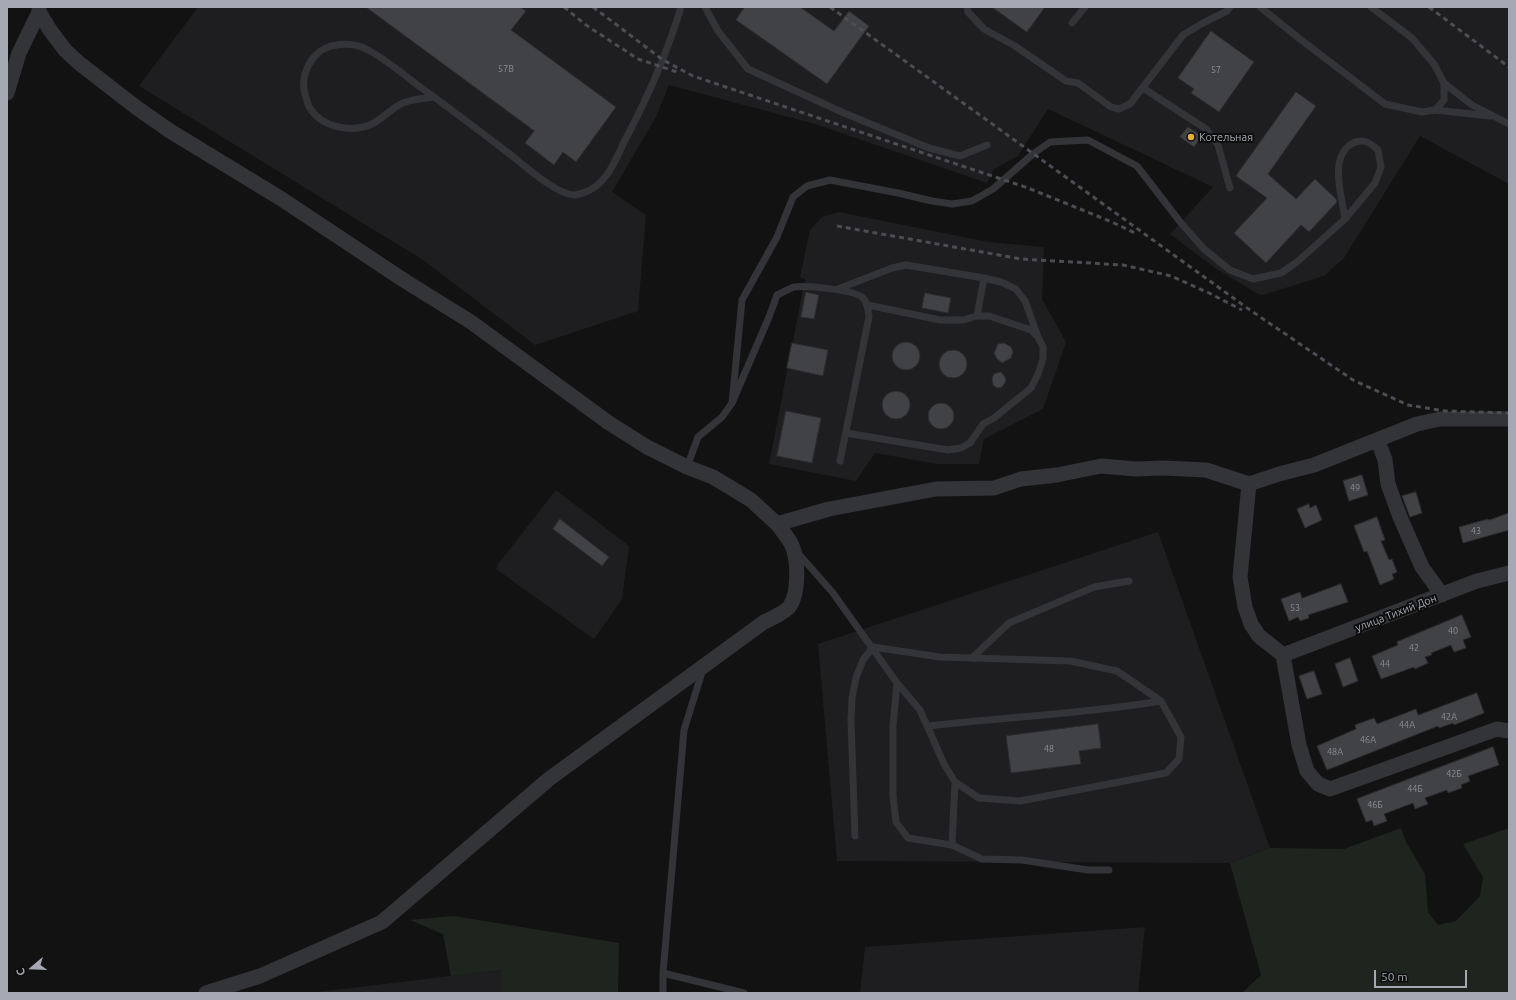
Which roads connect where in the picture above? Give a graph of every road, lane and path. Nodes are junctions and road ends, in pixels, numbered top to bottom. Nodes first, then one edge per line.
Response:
1 (681, 7) edge
2 (705, 7) edge
3 (967, 7) edge
4 (1084, 7) edge
5 (1230, 7) edge
6 (1260, 7) edge
7 (1371, 7) edge
8 (39, 9) edge
9 (1072, 23) dead end
10 (1444, 83) junction
11 (8, 87) edge
12 (1143, 88) junction
13 (434, 97) junction
14 (1435, 110) junction
15 (1496, 117) junction
16 (1509, 124) edge
17 (988, 145) dead end
18 (1230, 188) dead end
19 (1345, 219) junction
20 (984, 278) junction
21 (836, 290) junction
22 (868, 305) junction
23 (977, 316) junction
24 (1038, 337) junction
25 (732, 403) junction
26 (1509, 419) edge
27 (846, 433) junction
28 (1378, 441) junction
29 (840, 461) dead end
30 (687, 467) junction
31 (1249, 484) junction
32 (777, 524) junction
33 (792, 547) junction
34 (1509, 573) edge
35 (1129, 581) dead end
36 (1442, 595) junction
37 (873, 647) junction
38 (1283, 655) junction
39 (972, 658) junction
40 (703, 667) junction
41 (897, 683) junction
42 (1161, 702) junction
43 (928, 726) junction
44 (1509, 731) edge
45 (955, 782) junction
46 (855, 836) dead end
47 (952, 845) junction
48 (1109, 870) dead end
49 (663, 974) junction
50 (206, 993) edge
51 (663, 993) edge
52 (744, 993) edge

1 - 13 lane
2 - 17 lane
3 - 12 lane
4 - 9 lane
5 - 12 lane
6 - 14 lane
7 - 10 lane
8 - 11 street
8 - 30 street
10 - 14 lane
10 - 15 lane
12 - 18 lane
13 - 13 lane
14 - 15 lane
15 - 16 lane
19 - 19 lane
19 - 25 lane
20 - 21 lane
20 - 23 lane
20 - 24 lane
21 - 22 lane
21 - 25 lane
22 - 23 lane
22 - 27 lane
23 - 24 lane
24 - 27 lane
25 - 30 lane
26 - 28 street
27 - 29 lane
28 - 31 street
28 - 36 street
30 - 32 street
31 - 32 street
31 - 38 street
32 - 33 street
33 - 37 lane
33 - 40 street
34 - 36 street, улица Тихий Дон
35 - 39 lane
36 - 38 street, улица Тихий Дон
37 - 39 lane
37 - 41 lane
37 - 46 lane
38 - 44 street
39 - 42 lane
40 - 49 lane
40 - 50 street
41 - 43 lane
41 - 47 lane
42 - 43 lane
42 - 45 lane
43 - 45 lane
45 - 47 lane
47 - 48 lane
49 - 51 lane
49 - 52 lane

